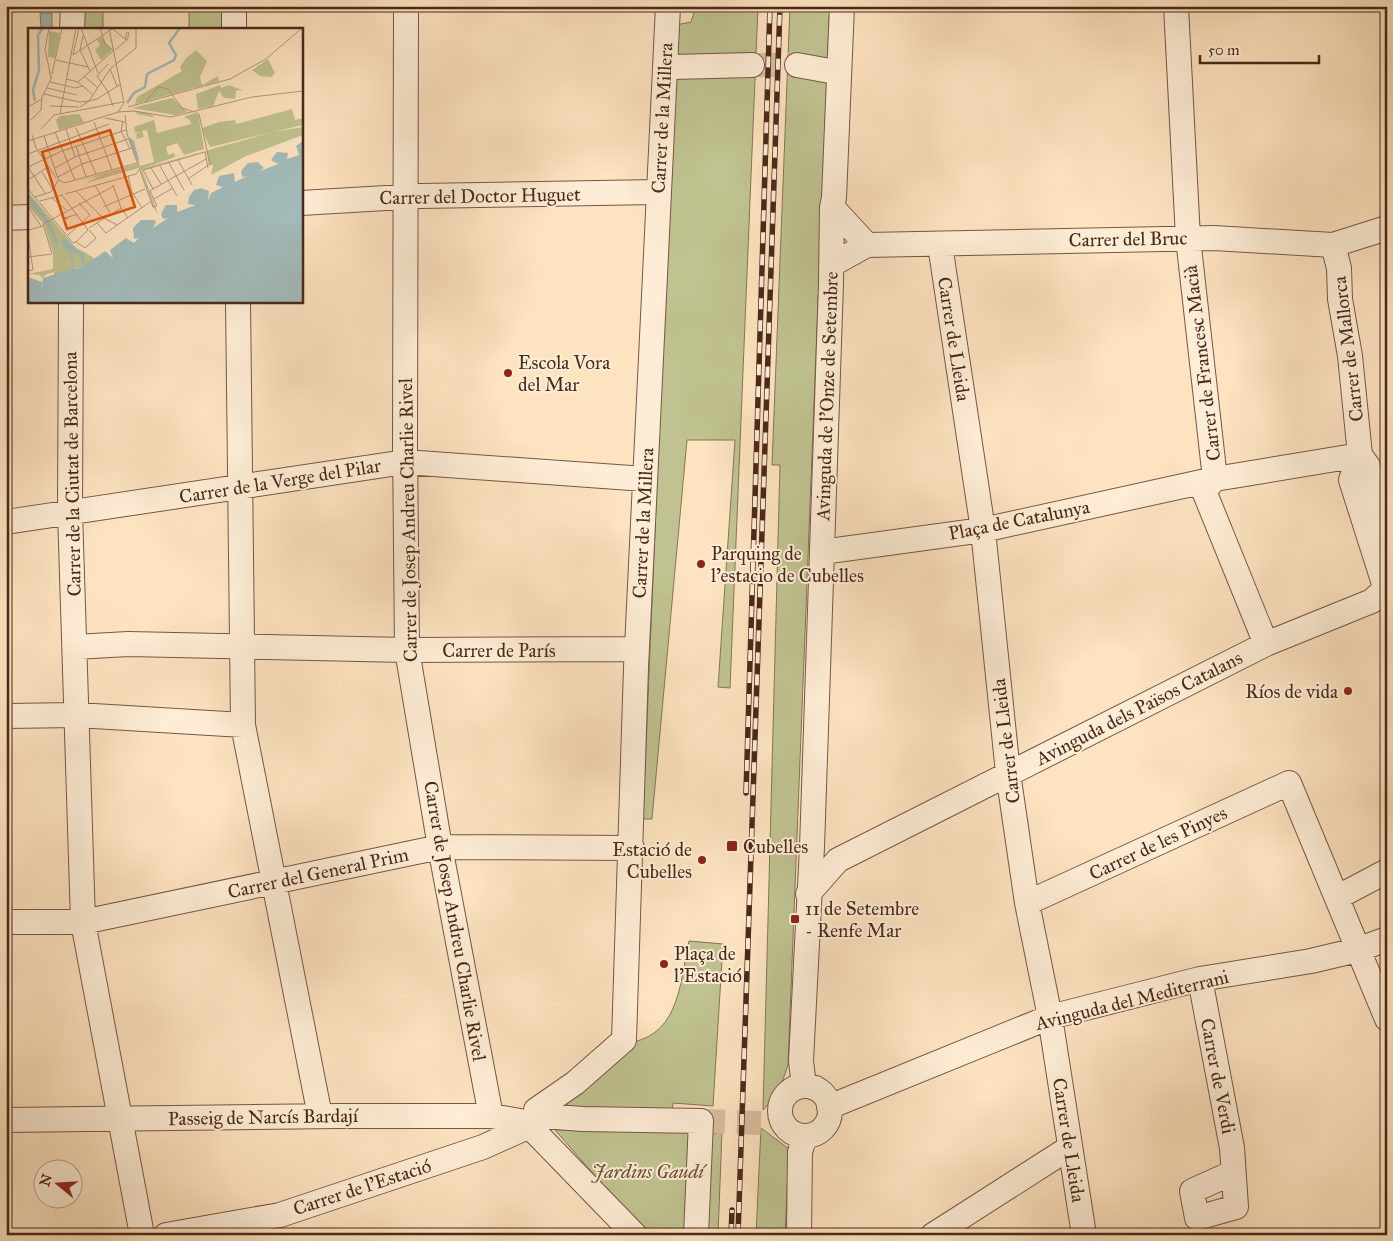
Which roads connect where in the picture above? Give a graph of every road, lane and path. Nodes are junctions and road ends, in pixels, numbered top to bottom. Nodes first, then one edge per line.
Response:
1 (73, 6) edge
2 (234, 6) edge
3 (406, 6) edge
4 (668, 6) edge
5 (858, 6) edge
6 (1176, 6) edge
7 (841, 15) edge
8 (72, 28) edge
9 (234, 28) edge
10 (752, 65) tunnel mouth
11 (797, 65) tunnel mouth
12 (672, 67) dead end
13 (830, 71) dead end
14 (658, 192) junction
15 (406, 197) junction
16 (302, 203) edge
17 (832, 207) junction
18 (28, 217) edge
19 (6, 218) edge
20 (1387, 228) edge
21 (1188, 238) junction
22 (940, 244) junction
23 (1333, 244) junction
24 (867, 245) junction
25 (831, 265) junction
26 (71, 302) edge
27 (238, 302) edge
28 (1360, 455) junction
29 (405, 462) junction
30 (645, 479) junction
31 (1215, 480) junction
32 (240, 486) junction
33 (70, 512) junction
34 (6, 522) edge
35 (983, 530) junction
36 (1387, 531) edge
37 (822, 552) junction
38 (1386, 589) edge
39 (1266, 644) junction
40 (74, 647) junction
41 (241, 648) junction
42 (407, 650) junction
43 (637, 650) junction
44 (77, 715) junction
45 (6, 716) edge
46 (243, 725) junction
47 (1008, 774) junction
48 (440, 847) junction
49 (812, 847) junction
50 (632, 848) junction
51 (838, 860) junction
52 (1387, 872) edge
53 (276, 883) junction
54 (808, 894) junction
55 (1338, 897) junction
56 (1027, 903) junction
57 (6, 922) edge
58 (83, 922) junction
59 (1387, 939) edge
60 (1357, 950) junction
61 (1200, 979) junction
62 (1050, 1017) junction
63 (1387, 1019) edge
64 (624, 1040) joint
65 (804, 1086) junction
66 (829, 1107) junction
67 (320, 1116) junction
68 (491, 1116) junction
69 (120, 1119) junction
70 (6, 1120) edge
71 (531, 1121) junction
72 (806, 1136) junction
73 (1069, 1148) junction
74 (1232, 1173) dead end
75 (283, 1225) edge
76 (142, 1235) edge
77 (166, 1235) edge
78 (635, 1235) edge
79 (696, 1235) edge
80 (799, 1235) edge
81 (934, 1235) edge
82 (1084, 1235) edge

1 - 8 street
2 - 9 street
3 - 15 street, Carrer de Josep Andreu Charlie Rivel
4 - 14 street, Carrer de la Millera
5 - 7 street
6 - 21 street, Carrer de Francesc Macià
7 - 17 street, Avinguda de l'Onze de Setembre
10 - 12 street
11 - 13 street
14 - 15 street, Carrer del Doctor Huguet
14 - 30 street, Carrer de la Millera
15 - 16 street, Carrer del Doctor Huguet
15 - 29 street, Carrer de Josep Andreu Charlie Rivel
17 - 24 street
17 - 25 street, Avinguda de l'Onze de Setembre
18 - 19 street
20 - 23 street, Carrer del Bruc
21 - 22 street, Carrer del Bruc
21 - 23 street, Carrer del Bruc
21 - 31 street, Carrer de Francesc Macià
22 - 24 street, Carrer del Bruc
22 - 35 street, Carrer de Lleida
23 - 28 street, Carrer de Mallorca
24 - 25 street, Carrer del Bruc
25 - 37 street, Avinguda de l'Onze de Setembre
26 - 33 street, Carrer de la Ciutat de Barcelona
27 - 32 street
28 - 31 street, Plaça de Catalunya
28 - 36 street, Carrer de Mallorca
28 - 38 street, Carrer de Mallorca
29 - 30 street, Carrer de la Verge del Pilar
29 - 32 street, Carrer de la Verge del Pilar
29 - 42 street, Carrer de Josep Andreu Charlie Rivel
30 - 43 street, Carrer de la Millera
31 - 35 street, Plaça de Catalunya
31 - 39 street
32 - 33 street, Carrer de la Verge del Pilar
32 - 41 street
33 - 34 street, Carrer de la Verge del Pilar
33 - 40 street, Carrer de la Ciutat de Barcelona
35 - 37 street, Plaça de Catalunya
35 - 47 street, Carrer de Lleida
37 - 49 street, Avinguda de l'Onze de Setembre
38 - 39 street, Avinguda dels Països Catalans
39 - 47 street, Avinguda dels Països Catalans
40 - 41 street, Carrer de París
40 - 44 street, Carrer de la Ciutat de Barcelona
41 - 42 street, Carrer de París
41 - 46 street
42 - 43 street, Carrer de París
42 - 48 street, Carrer de Josep Andreu Charlie Rivel
43 - 50 street, Carrer de la Millera
44 - 45 street
44 - 46 street
44 - 58 street
46 - 53 street
47 - 51 street, Avinguda dels Països Catalans
47 - 56 street, Carrer de Lleida
48 - 50 street, Carrer del General Prim
48 - 53 street, Carrer del General Prim
48 - 68 street, Carrer de Josep Andreu Charlie Rivel
49 - 51 street
49 - 54 street, Avinguda de l'Onze de Setembre
50 - 64 street, Carrer de la Millera
51 - 54 street, Avinguda dels Països Catalans
52 - 55 street
53 - 58 street, Carrer del General Prim
53 - 67 street
54 - 65 street, Avinguda de l'Onze de Setembre
55 - 56 street, Carrer de les Pinyes
55 - 60 street
56 - 62 street, Carrer de Lleida
57 - 58 street, Carrer del General Prim
58 - 69 street
59 - 60 street, Avinguda del Mediterrani
60 - 61 street, Avinguda del Mediterrani
60 - 63 street
61 - 62 street, Avinguda del Mediterrani
61 - 74 street, Carrer de Verdi
62 - 66 street, Avinguda del Mediterrani
62 - 73 street, Carrer de Lleida
64 - 71 street, Carrer de l'Estació
65 - 66 street
65 - 72 street
66 - 72 street
67 - 68 street, Passeig de Narcís Bardají
67 - 69 street, Passeig de Narcís Bardají
68 - 71 street, Passeig de Narcís Bardají
69 - 70 street, Passeig de Narcís Bardají
69 - 76 street
71 - 75 street, Carrer de l'Estació
71 - 78 street
71 - 79 street, Passeig de Narcís Bardají
72 - 80 street
73 - 81 street
73 - 82 street, Carrer de Lleida
75 - 77 street, Carrer de l'Estació

